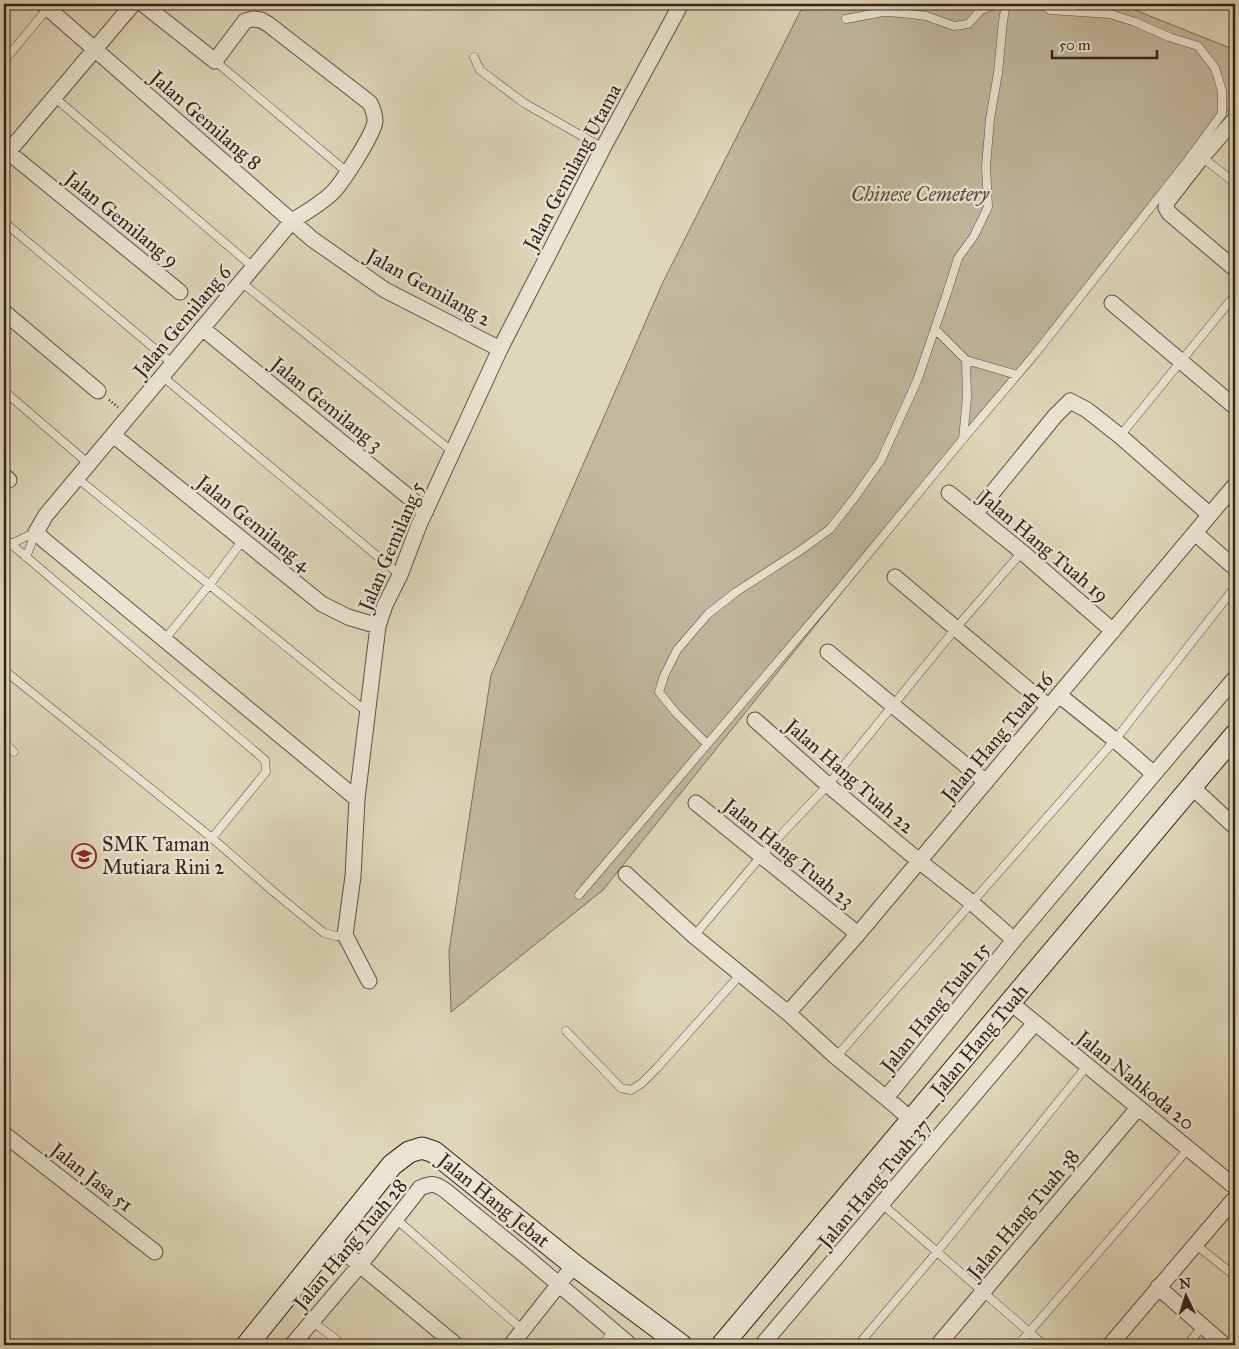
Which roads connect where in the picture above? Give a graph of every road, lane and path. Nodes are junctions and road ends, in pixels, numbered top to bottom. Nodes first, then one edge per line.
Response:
1 (133, 4) edge
2 (143, 4) edge
3 (680, 4) edge
4 (996, 4) edge
5 (1006, 4) edge
6 (1041, 4) edge
7 (45, 6) edge
8 (846, 19) dead end
9 (95, 49) junction
10 (474, 56) dead end
11 (4, 61) edge
12 (215, 61) junction
13 (54, 97) junction
14 (1235, 119) edge
15 (603, 148) junction
16 (6, 154) edge
17 (1202, 157) junction
18 (347, 172) junction
19 (1235, 183) edge
20 (292, 221) junction
21 (4, 222) edge
22 (254, 267) junction
23 (1235, 268) edge
24 (241, 282) junction
25 (180, 292) joint
26 (1235, 295) edge
27 (1112, 303) dead end
28 (4, 312) edge
29 (207, 323) junction
30 (935, 329) junction
31 (500, 349) junction
32 (966, 360) junction
33 (1180, 362) junction
34 (172, 364) junction
35 (1017, 375) junction
36 (162, 376) junction
37 (4, 391) edge
38 (98, 391) joint
39 (1235, 407) edge
40 (129, 416) junction
41 (113, 435) junction
42 (1120, 436) junction
43 (963, 439) junction
44 (453, 452) junction
45 (89, 464) junction
46 (77, 478) junction
47 (1235, 485) edge
48 (949, 493) dead end
49 (426, 511) junction
50 (975, 514) junction
51 (1210, 515) junction
52 (36, 532) junction
53 (1195, 533) junction
54 (4, 538) edge
55 (243, 540) junction
56 (11, 544) junction
57 (1022, 552) junction
58 (26, 557) junction
59 (1235, 568) edge
60 (400, 574) junction
61 (895, 577) dead end
62 (210, 584) junction
63 (1235, 587) edge
64 (378, 626) junction
65 (956, 628) junction
66 (1113, 631) junction
67 (165, 639) junction
68 (828, 652) dead end
69 (4, 670) edge
70 (1235, 678) edge
71 (1054, 701) junction
72 (893, 705) junction
73 (368, 712) junction
74 (755, 720) dead end
75 (1115, 740) junction
76 (4, 743) edge
77 (1233, 743) edge
78 (707, 744) junction
79 (14, 752) dead end
80 (1154, 774) junction
81 (986, 782) junction
82 (828, 786) junction
83 (1192, 787) junction
84 (358, 799) junction
85 (696, 803) dead end
86 (1235, 827) edge
87 (212, 838) junction
88 (761, 856) junction
89 (919, 861) junction
90 (626, 874) dead end
91 (579, 895) dead end
92 (971, 902) junction
93 (858, 934) junction
94 (345, 935) junction
95 (694, 936) junction
96 (1014, 940) junction
97 (740, 975) junction
98 (369, 981) dead end
99 (1011, 1003) junction
100 (788, 1013) junction
101 (1034, 1023) junction
102 (566, 1031) dead end
103 (836, 1056) junction
104 (1088, 1066) junction
105 (886, 1098) junction
106 (1138, 1108) junction
107 (912, 1120) junction
108 (4, 1134) edge
109 (1188, 1149) junction
110 (1235, 1187) edge
111 (1235, 1198) edge
112 (882, 1204) junction
113 (396, 1219) junction
114 (331, 1241) junction
115 (1195, 1244) junction
116 (155, 1252) dead end
117 (937, 1252) junction
118 (360, 1265) junction
119 (574, 1265) junction
120 (1235, 1276) edge
121 (559, 1286) junction
122 (1158, 1288) junction
123 (983, 1292) junction
124 (312, 1320) junction
125 (1203, 1326) junction
126 (523, 1330) junction
127 (614, 1331) junction
128 (1029, 1332) junction
129 (247, 1345) edge
130 (292, 1345) edge
131 (343, 1345) edge
132 (456, 1345) edge
133 (511, 1345) edge
134 (602, 1345) edge
135 (630, 1345) edge
136 (681, 1345) edge
137 (722, 1345) edge
138 (762, 1345) edge
139 (858, 1345) edge
140 (938, 1345) edge
141 (1018, 1345) edge
142 (1044, 1345) edge
143 (1110, 1345) edge
144 (1187, 1345) edge
145 (1224, 1345) edge

1 - 9 street
2 - 12 street
3 - 15 street, Jalan Gemilang Utama
4 - 8 lane
5 - 30 lane
6 - 35 lane
7 - 9 street, Jalan Gemilang 8
7 - 11 lane
9 - 13 street
9 - 20 street, Jalan Gemilang 8
10 - 15 lane
12 - 18 lane
12 - 18 street, Jalan Gemilang 6
13 - 16 street
13 - 22 lane
14 - 17 street
15 - 31 street, Jalan Gemilang Utama
16 - 25 street, Jalan Gemilang 9
17 - 19 lane
17 - 23 street
18 - 20 street, Jalan Gemilang 6
20 - 22 street, Jalan Gemilang 6
20 - 31 street, Jalan Gemilang 2
21 - 34 lane
22 - 24 street, Jalan Gemilang 6
24 - 29 street, Jalan Gemilang 6
24 - 44 lane
25 - 29 path, Jalan Gemilang 9
26 - 33 lane
27 - 33 street
28 - 38 street
29 - 34 street, Jalan Gemilang 6
29 - 49 street, Jalan Gemilang 3
30 - 32 lane
30 - 78 lane
31 - 44 street, Jalan Gemilang 5
32 - 35 lane
32 - 43 lane
33 - 39 street
33 - 42 lane
34 - 36 street, Jalan Gemilang 6
35 - 43 lane
36 - 40 street, Jalan Gemilang 6
36 - 60 lane
37 - 45 lane
38 - 40 path
40 - 41 street, Jalan Gemilang 6
41 - 45 street, Jalan Gemilang 6
41 - 55 street, Jalan Gemilang 4
42 - 50 street
42 - 51 street
43 - 78 lane
44 - 49 street, Jalan Gemilang 5
45 - 46 street, Jalan Gemilang 6
46 - 52 street, Jalan Gemilang 6
46 - 62 lane
47 - 51 street, Jalan Hang Tuah 16
48 - 50 street, Jalan Hang Tuah 19
49 - 60 street, Jalan Gemilang 5
50 - 57 street, Jalan Hang Tuah 19
51 - 53 street, Jalan Hang Tuah 16
52 - 56 lane
52 - 58 lane
52 - 67 street
53 - 59 street
53 - 66 street, Jalan Hang Tuah 16
54 - 56 lane
55 - 62 lane
55 - 64 street, Jalan Gemilang 4
56 - 58 lane
57 - 65 lane
57 - 66 street, Jalan Hang Tuah 19
58 - 87 lane
60 - 64 street, Jalan Gemilang 5
61 - 65 street
62 - 67 lane
62 - 73 lane
63 - 75 lane
64 - 73 street, Jalan Gemilang 5
65 - 71 street
65 - 72 lane
66 - 71 street, Jalan Hang Tuah 16
67 - 84 street
68 - 72 street
69 - 87 lane
70 - 80 street, Jalan Hang Tuah 15
71 - 75 street
71 - 81 street, Jalan Hang Tuah 16
72 - 81 street
72 - 82 lane
73 - 84 street, Jalan Gemilang 5
74 - 82 street, Jalan Hang Tuah 22
75 - 80 street
75 - 92 lane
76 - 79 lane
77 - 83 street, Jalan Hang Tuah
78 - 91 lane
80 - 96 street, Jalan Hang Tuah 15
81 - 89 street, Jalan Hang Tuah 16
82 - 88 lane
82 - 89 street, Jalan Hang Tuah 22
83 - 86 street
83 - 99 street, Jalan Hang Tuah
84 - 94 street, Jalan Gemilang 5
85 - 88 street, Jalan Hang Tuah 23
87 - 94 lane
88 - 93 street, Jalan Hang Tuah 23
88 - 95 lane
89 - 92 street, Jalan Hang Tuah 22
89 - 93 street, Jalan Hang Tuah 16
90 - 95 street, Jalan Hang Tuah 15
92 - 96 street, Jalan Hang Tuah 22
92 - 103 lane
93 - 100 street, Jalan Hang Tuah 16
94 - 98 street
95 - 97 street, Jalan Hang Tuah 15
96 - 105 street, Jalan Hang Tuah 15
97 - 100 street, Jalan Hang Tuah 15
97 - 102 lane
99 - 101 street, Jalan Nahkoda 20
99 - 107 street, Jalan Hang Tuah
100 - 103 street, Jalan Hang Tuah 15
101 - 104 street, Jalan Nahkoda 20
101 - 112 street, Jalan Hang Tuah 37
103 - 105 street, Jalan Hang Tuah 15
104 - 106 street, Jalan Nahkoda 20
104 - 117 lane
105 - 107 street
106 - 109 street, Jalan Nahkoda 20
106 - 123 street, Jalan Hang Tuah 38
107 - 137 street, Jalan Hang Tuah
108 - 116 street, Jalan Jasa 51
109 - 110 street, Jalan Nahkoda 20
109 - 128 lane
111 - 115 street
112 - 117 lane
112 - 138 street, Jalan Hang Tuah 37
113 - 118 street, Jalan Hang Tuah 28
113 - 121 street, Jalan Hang Tuah 28
113 - 126 lane
114 - 118 street
114 - 119 street, Jalan Hang Jebat
114 - 129 street, Jalan Hang Jebat
115 - 120 lane
115 - 122 street
117 - 123 lane
117 - 139 lane
118 - 124 street, Jalan Hang Tuah 28
118 - 132 street
119 - 121 street
119 - 136 street, Jalan Hang Jebat
121 - 126 street
121 - 127 street, Jalan Hang Tuah 28
122 - 125 street
122 - 143 street
123 - 128 lane
123 - 140 street, Jalan Hang Tuah 38
124 - 130 street, Jalan Hang Tuah 28
124 - 131 lane
125 - 144 lane
125 - 145 street
126 - 133 street
127 - 134 lane
127 - 135 street, Jalan Hang Tuah 28
128 - 141 lane
128 - 142 lane

